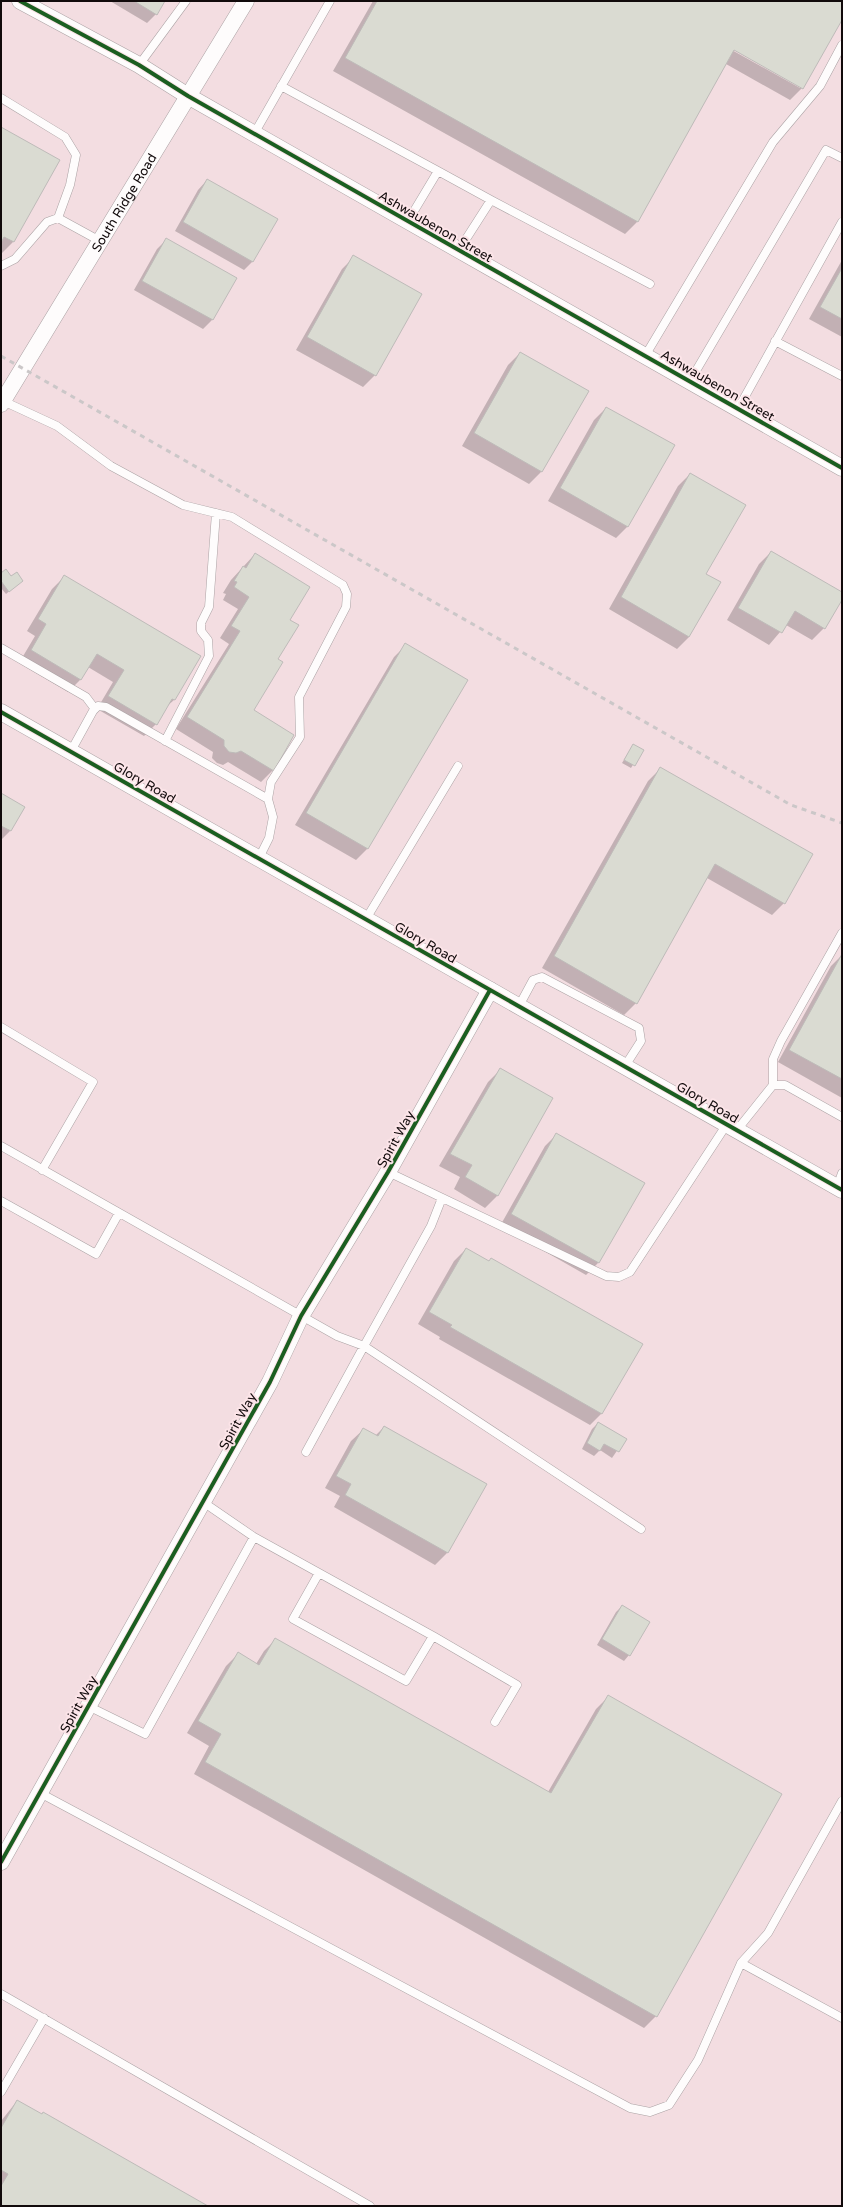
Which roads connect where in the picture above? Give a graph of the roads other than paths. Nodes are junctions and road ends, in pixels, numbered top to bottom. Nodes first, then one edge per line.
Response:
1 (186, 1) edge
2 (330, 1) edge
3 (244, 2) edge
4 (30, 4) edge
5 (842, 45) edge
6 (139, 65) junction
7 (281, 86) junction
8 (188, 96) junction
9 (1, 98) edge
10 (254, 134) junction
11 (842, 158) edge
12 (438, 170) junction
13 (491, 200) junction
14 (58, 218) junction
15 (408, 221) junction
16 (842, 222) edge
17 (100, 241) junction
18 (459, 250) junction
19 (1, 266) edge
20 (650, 284) dead end
21 (775, 341) junction
22 (645, 356) junction
23 (842, 376) edge
24 (690, 381) junction
25 (2, 403) edge
26 (738, 409) junction
27 (842, 468) edge
28 (216, 513) junction
29 (1, 648) edge
30 (95, 709) junction
31 (1, 712) edge
32 (165, 740) junction
33 (71, 752) junction
34 (458, 766) dead end
35 (268, 799) junction
36 (259, 858) junction
37 (366, 919) junction
38 (842, 933) edge
39 (490, 990) junction
40 (519, 1006) junction
41 (1, 1027) edge
42 (625, 1066) junction
43 (773, 1086) junction
44 (842, 1116) edge
45 (732, 1127) junction
46 (1, 1146) edge
47 (42, 1170) junction
48 (388, 1172) junction
49 (840, 1183) edge
50 (442, 1198) junction
51 (1, 1201) edge
52 (119, 1213) junction
53 (301, 1316) junction
54 (364, 1346) junction
55 (306, 1452) dead end
56 (203, 1502) junction
57 (641, 1528) dead end
58 (254, 1537) junction
59 (319, 1574) junction
60 (433, 1636) junction
61 (88, 1706) junction
62 (495, 1722) dead end
63 (40, 1793) junction
64 (842, 1802) edge
65 (1, 1862) edge
66 (741, 1963) junction
67 (1, 1996) edge
68 (44, 2018) junction
69 (842, 2018) edge
70 (1, 2092) edge
71 (370, 2206) edge

1 - 6 lane
2 - 7 lane
3 - 8 street, South Ridge Road
4 - 6 street, Ashwaubenon Street
5 - 22 lane
6 - 8 street, Ashwaubenon Street
7 - 10 lane
7 - 12 lane
8 - 10 street, Ashwaubenon Street
8 - 17 street, South Ridge Road
9 - 14 lane
10 - 15 street, Ashwaubenon Street
11 - 24 lane
12 - 13 lane
12 - 15 lane
13 - 18 lane
13 - 20 lane
14 - 17 lane
14 - 19 lane
15 - 18 street, Ashwaubenon Street
16 - 21 lane
17 - 25 street, South Ridge Road
18 - 22 street, Ashwaubenon Street
21 - 23 lane
21 - 26 lane
22 - 24 street, Ashwaubenon Street
24 - 26 street, Ashwaubenon Street
25 - 28 lane
26 - 27 street, Ashwaubenon Street
28 - 32 lane
28 - 35 lane
29 - 30 lane
30 - 32 lane
30 - 33 lane
31 - 33 street, Glory Road
32 - 35 lane
33 - 36 street, Glory Road
34 - 37 lane
35 - 36 lane
36 - 37 street, Glory Road
37 - 39 street, Glory Road
38 - 43 lane
39 - 40 street, Glory Road
39 - 48 street, Spirit Way
40 - 42 street, Glory Road
40 - 42 lane
41 - 47 lane
42 - 45 street, Glory Road
43 - 44 lane
43 - 45 lane
45 - 49 street, Glory Road
45 - 50 lane
46 - 47 lane
47 - 52 lane
48 - 50 lane
48 - 53 street, Spirit Way
50 - 54 lane
51 - 52 lane
52 - 53 lane
53 - 54 lane
53 - 56 street, Spirit Way
54 - 55 lane
54 - 57 lane
56 - 58 lane
56 - 61 street, Spirit Way
58 - 59 lane
58 - 61 lane
59 - 60 lane
59 - 60 lane
60 - 62 lane
61 - 63 street, Spirit Way
63 - 65 street, Spirit Way
63 - 66 lane
64 - 66 lane
66 - 69 lane
67 - 68 lane
68 - 70 lane
68 - 71 lane

